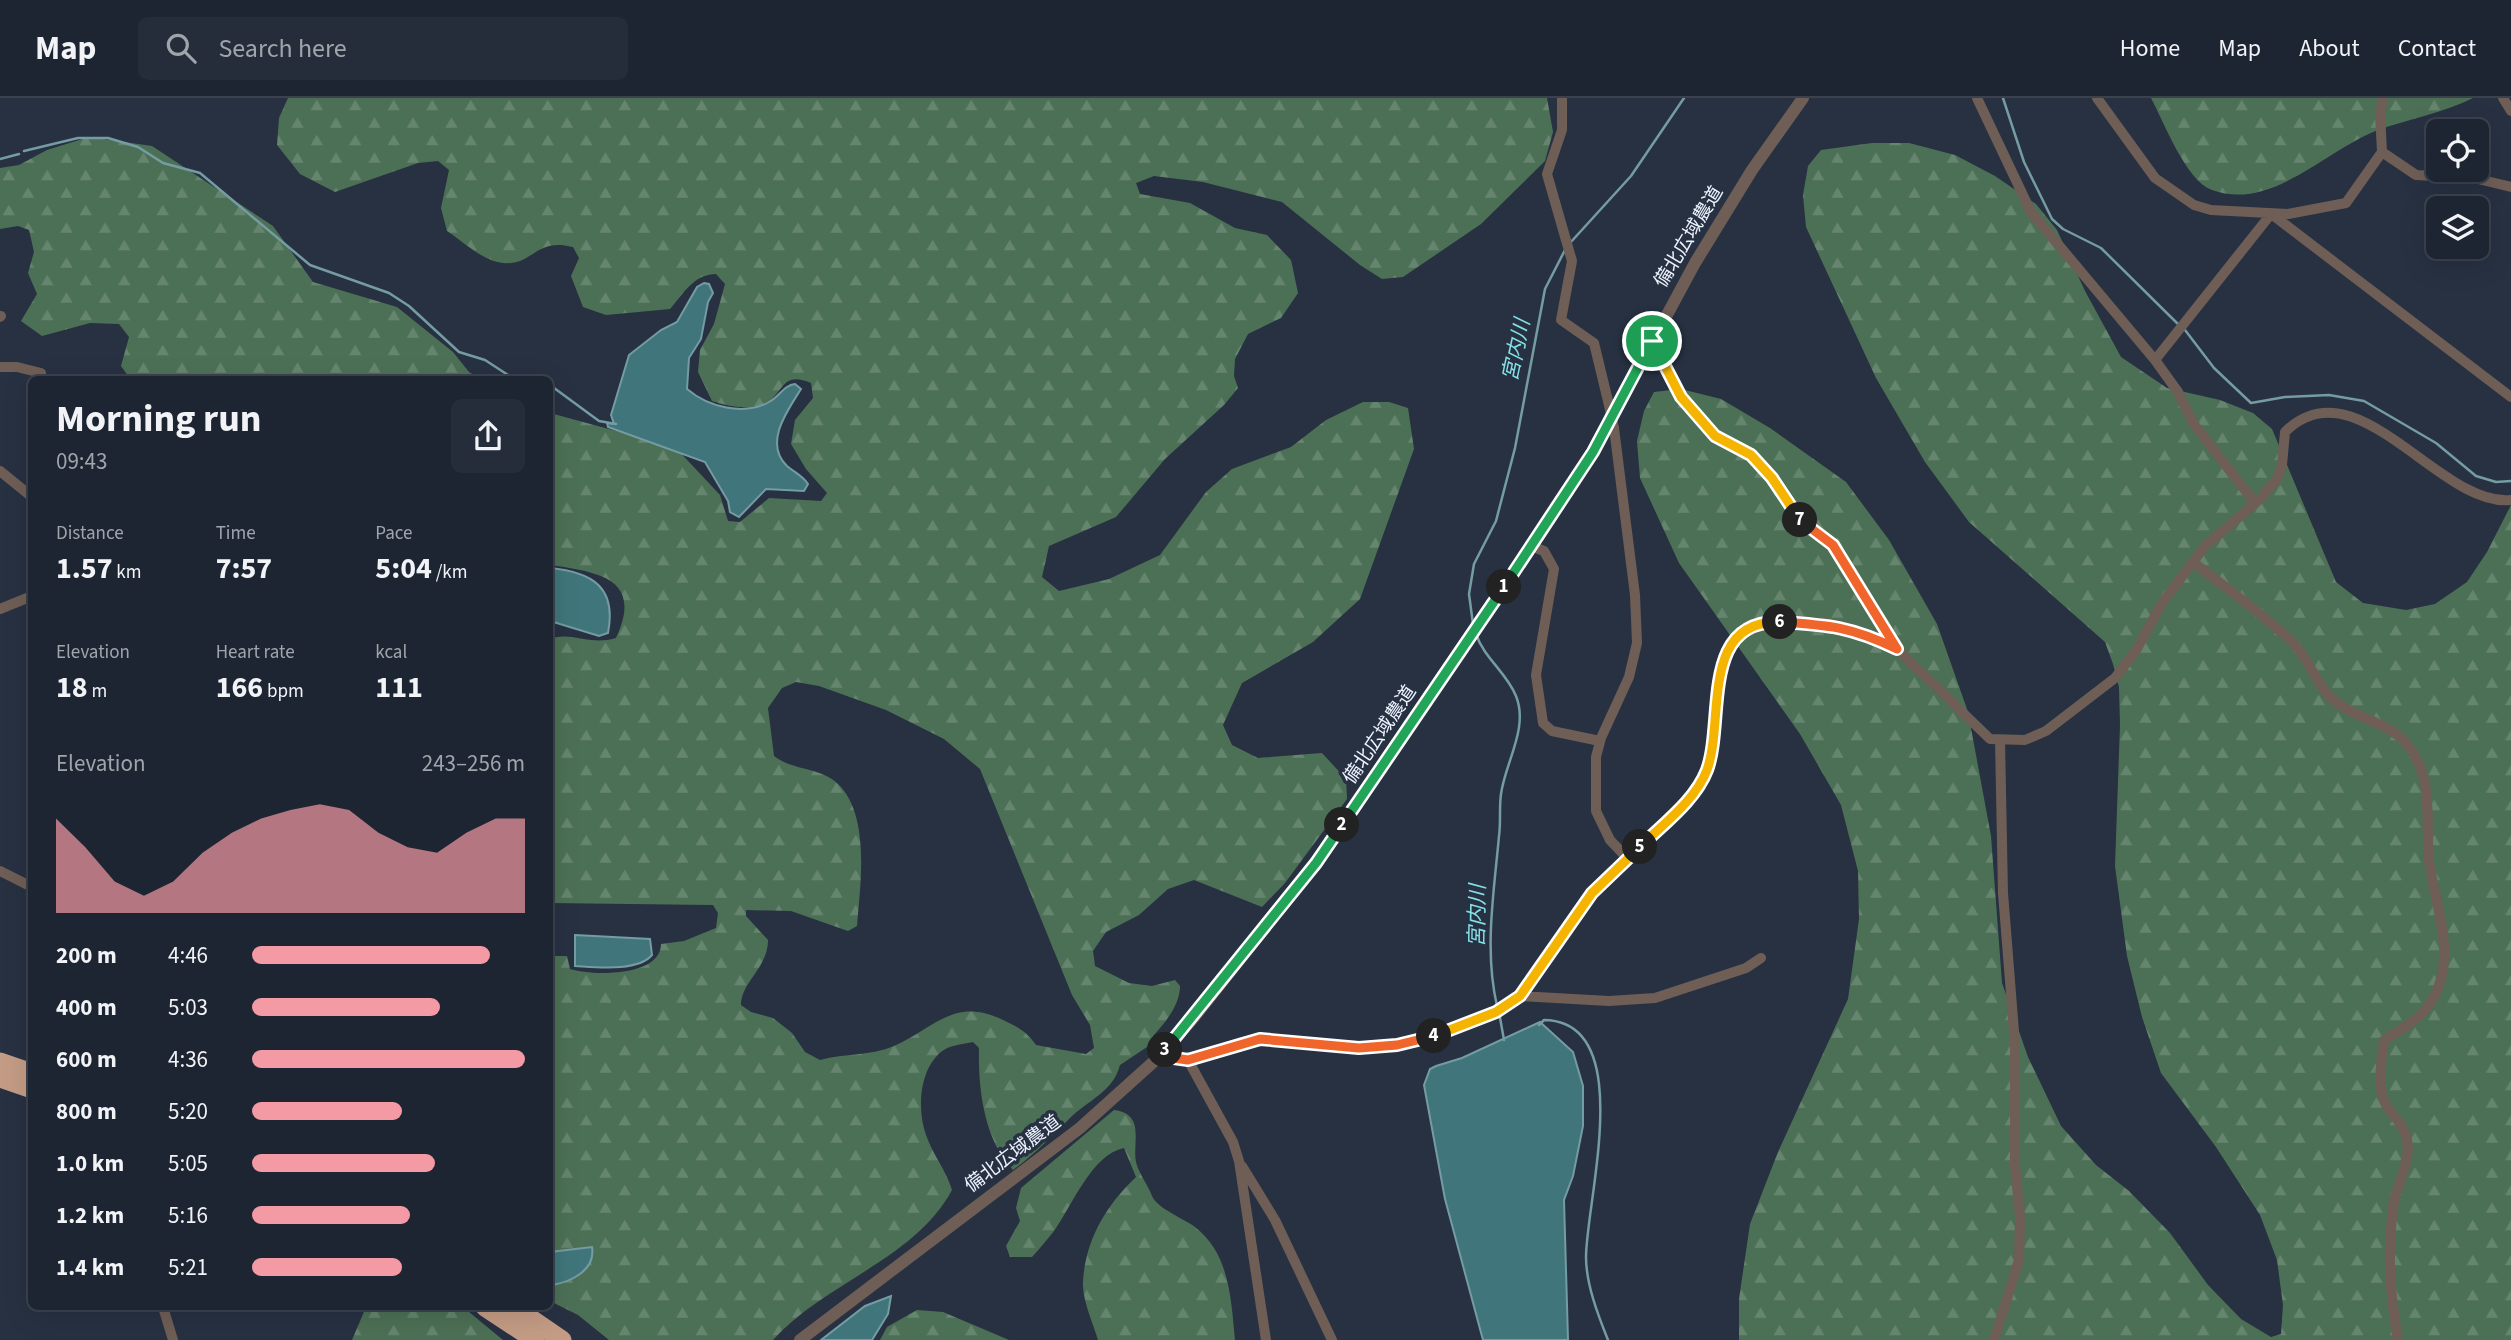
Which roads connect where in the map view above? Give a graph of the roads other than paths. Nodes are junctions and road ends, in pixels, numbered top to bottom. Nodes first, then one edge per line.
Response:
1 (1562, 98) edge
2 (1803, 98) edge
3 (1977, 98) edge
4 (2097, 98) edge
5 (2383, 98) edge
6 (2503, 98) edge
7 (2511, 111) edge
8 (2382, 152) junction
9 (2511, 187) edge
10 (2271, 214) junction
11 (1652, 341) junction
12 (2155, 360) junction
13 (0, 367) edge
14 (41, 373) dead end
15 (2511, 397) edge
16 (0, 471) edge
17 (28, 494) edge
18 (2511, 500) edge
19 (2255, 503) junction
20 (1531, 546) junction
21 (2193, 562) junction
22 (28, 598) edge
23 (0, 609) edge
24 (1897, 649) junction
25 (2000, 740) junction
26 (1600, 741) junction
27 (1628, 859) junction
28 (0, 871) edge
29 (28, 885) edge
30 (1761, 958) dead end
31 (1520, 996) junction
32 (1160, 1056) junction
33 (1188, 1060) junction
34 (0, 1062) edge
35 (28, 1072) edge
36 (0, 1078) edge
37 (28, 1088) edge
38 (1239, 1161) junction
39 (164, 1310) edge
40 (490, 1310) edge
41 (518, 1310) edge
42 (173, 1340) edge
43 (536, 1340) edge
44 (562, 1340) edge
45 (800, 1340) edge
46 (1266, 1340) edge
47 (1332, 1340) edge
48 (1994, 1340) edge
49 (2398, 1340) edge

1 - 26 street, bridge
2 - 11 street, 備北広域農道
3 - 12 street
4 - 10 street
5 - 8 street
6 - 7 street
8 - 9 street
8 - 10 street
10 - 12 street
10 - 15 street
11 - 20 street, 備北広域農道
11 - 24 street
12 - 19 street
13 - 14 street
16 - 17 street
18 - 19 street
19 - 21 street
20 - 26 street
20 - 32 street, 備北広域農道
21 - 25 street
21 - 49 street
22 - 23 street
24 - 25 street
24 - 27 street
25 - 48 street
26 - 27 street
27 - 31 street
28 - 29 street
30 - 31 street
31 - 33 street
32 - 33 street
32 - 45 street, 備北広域農道
33 - 38 street
34 - 35 highway
36 - 37 highway
38 - 46 street
38 - 47 street
39 - 42 street
40 - 43 highway
41 - 44 highway

